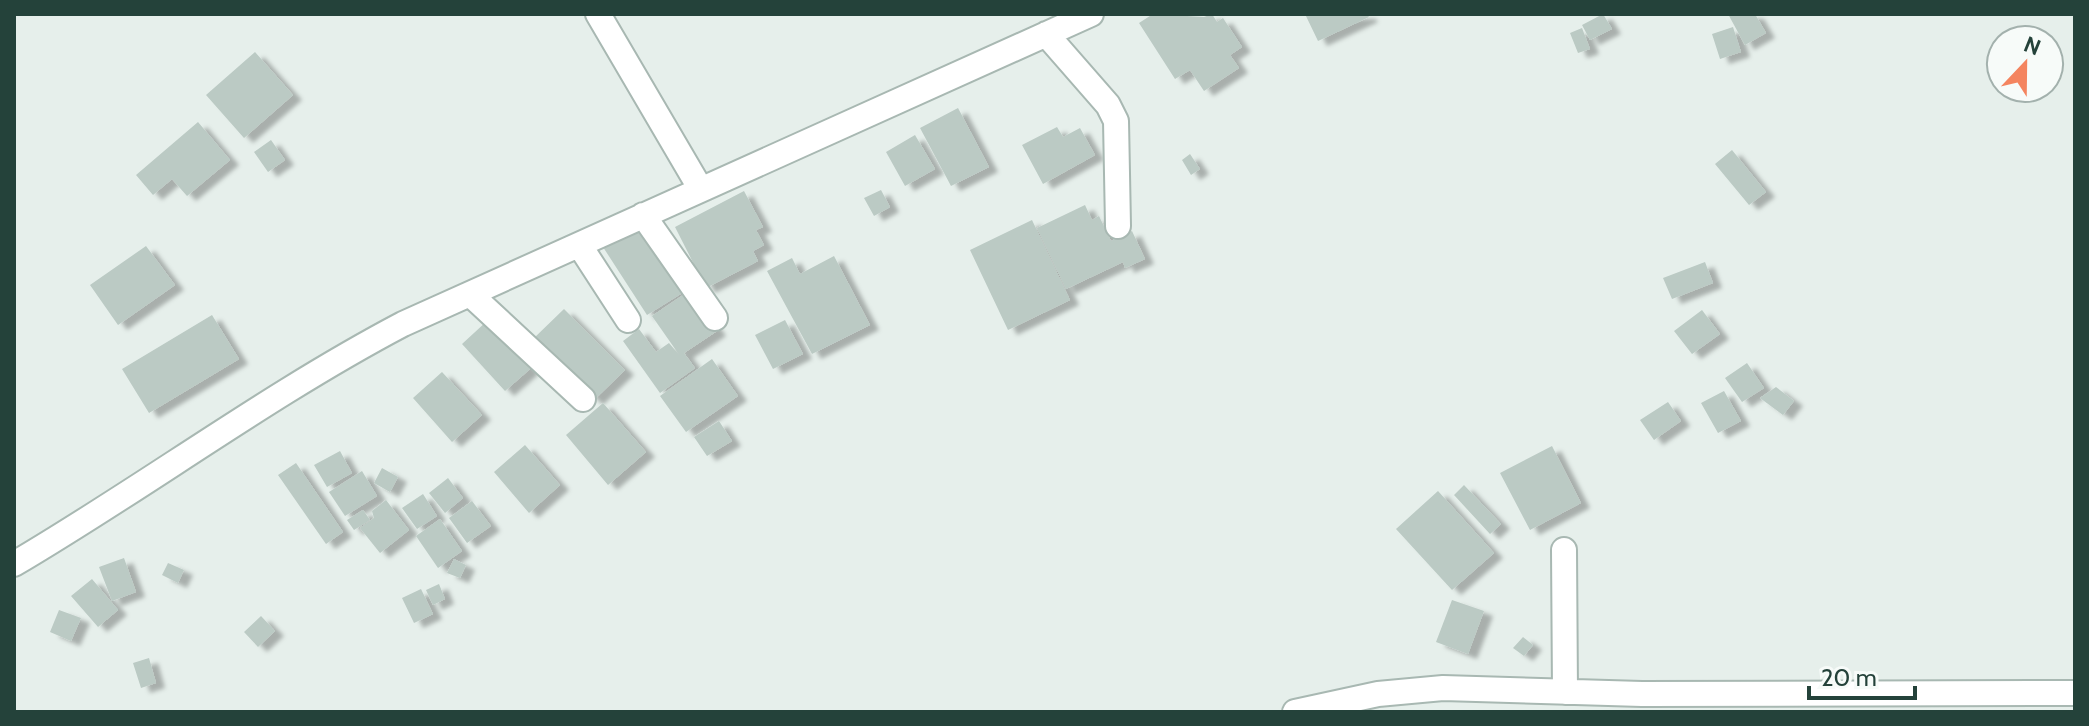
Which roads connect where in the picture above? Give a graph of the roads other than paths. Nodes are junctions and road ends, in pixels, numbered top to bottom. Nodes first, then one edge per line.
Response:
1 (598, 14) edge
2 (1091, 14) edge
3 (1046, 34) junction
4 (700, 188) junction
5 (643, 215) junction
6 (1118, 226) dead end
7 (580, 246) junction
8 (471, 295) junction
9 (715, 318) dead end
10 (628, 320) dead end
11 (583, 399) dead end
12 (1564, 550) dead end
13 (14, 564) edge
14 (1565, 692) junction
15 (2075, 693) edge
16 (1295, 712) edge

1 - 4 street
2 - 3 street
3 - 4 street
3 - 6 street
4 - 5 street
5 - 7 street
5 - 9 street
7 - 8 street
7 - 10 street
8 - 11 street
8 - 13 street
12 - 14 street
14 - 15 street
14 - 16 street

